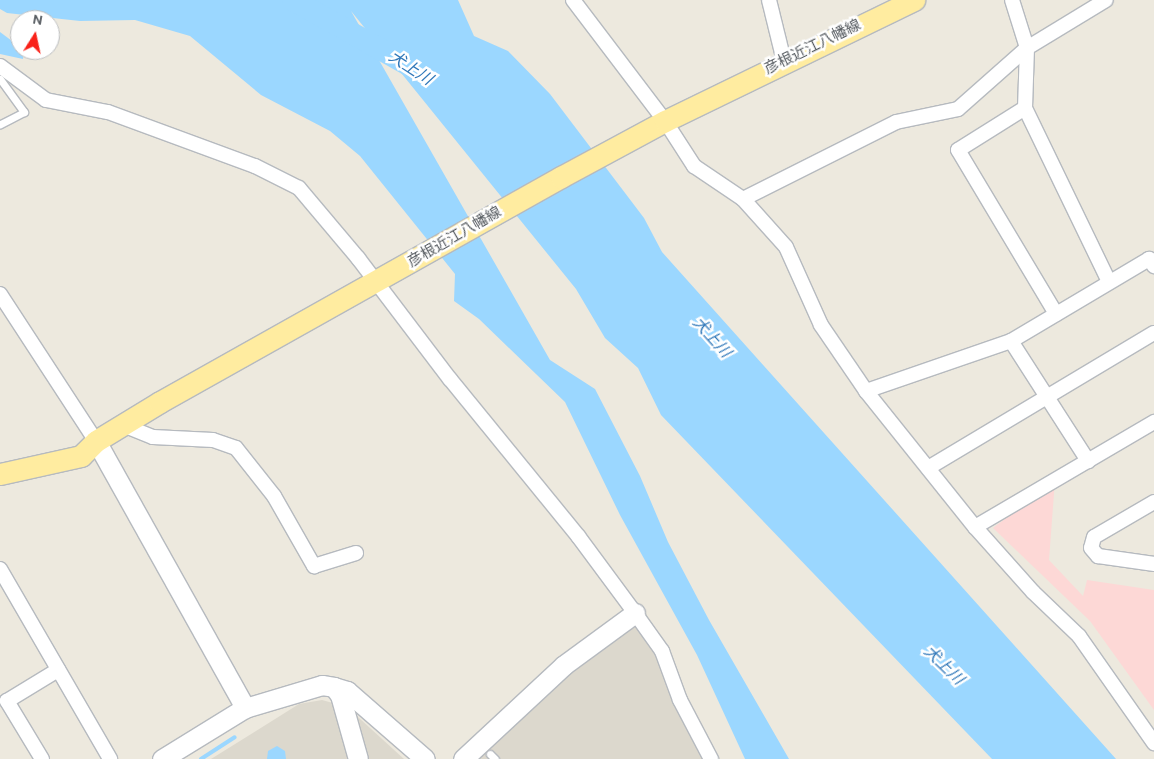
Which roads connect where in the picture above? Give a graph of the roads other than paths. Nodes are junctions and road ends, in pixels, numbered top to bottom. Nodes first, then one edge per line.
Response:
1 (574, 0) edge
2 (769, 0) edge
3 (914, 0) edge
4 (1012, 0) edge
5 (1106, 0) edge
6 (1027, 48) junction
7 (784, 61) junction
8 (0, 66) edge
9 (0, 79) edge
10 (1025, 108) junction
11 (0, 124) edge
12 (658, 125) junction
13 (742, 199) junction
14 (1154, 266) edge
15 (380, 281) junction
16 (1109, 282) junction
17 (0, 294) edge
18 (1056, 314) junction
19 (1154, 333) edge
20 (1011, 342) junction
21 (866, 391) junction
22 (1047, 398) junction
23 (1154, 422) edge
24 (123, 424) junction
25 (96, 441) junction
26 (1088, 461) junction
27 (928, 468) junction
28 (0, 474) edge
29 (1154, 502) edge
30 (975, 527) junction
31 (356, 553) dead end
32 (1154, 564) edge
33 (0, 569) edge
34 (635, 613) junction
35 (58, 670) junction
36 (334, 687) junction
37 (246, 708) junction
38 (1154, 743) edge
39 (42, 759) edge
40 (110, 759) edge
41 (162, 759) edge
42 (358, 759) edge
43 (424, 759) edge
44 (463, 759) edge
45 (712, 759) edge

1 - 12 street
2 - 7 street
3 - 7 main road, 彦根近江八幡線
4 - 6 street
5 - 6 street
6 - 10 street
6 - 13 street
7 - 12 main road, 彦根近江八幡線
8 - 15 street
9 - 11 lane
10 - 16 street
10 - 18 street
12 - 13 street
12 - 15 main road, 彦根近江八幡線
13 - 21 street
14 - 16 street
15 - 24 main road, 彦根近江八幡線
15 - 34 street
16 - 18 street
17 - 25 street
18 - 20 street
19 - 22 street
20 - 21 street
20 - 22 street
21 - 27 street
22 - 26 street
22 - 27 street
23 - 26 street
24 - 25 main road, 彦根近江八幡線
24 - 31 street
25 - 28 main road, 彦根近江八幡線
25 - 37 street
26 - 30 street
27 - 30 street
29 - 32 street
30 - 38 street
33 - 35 street
34 - 44 street
34 - 45 street
35 - 39 street
35 - 40 street
36 - 37 street
36 - 42 street
36 - 43 street
37 - 41 street

